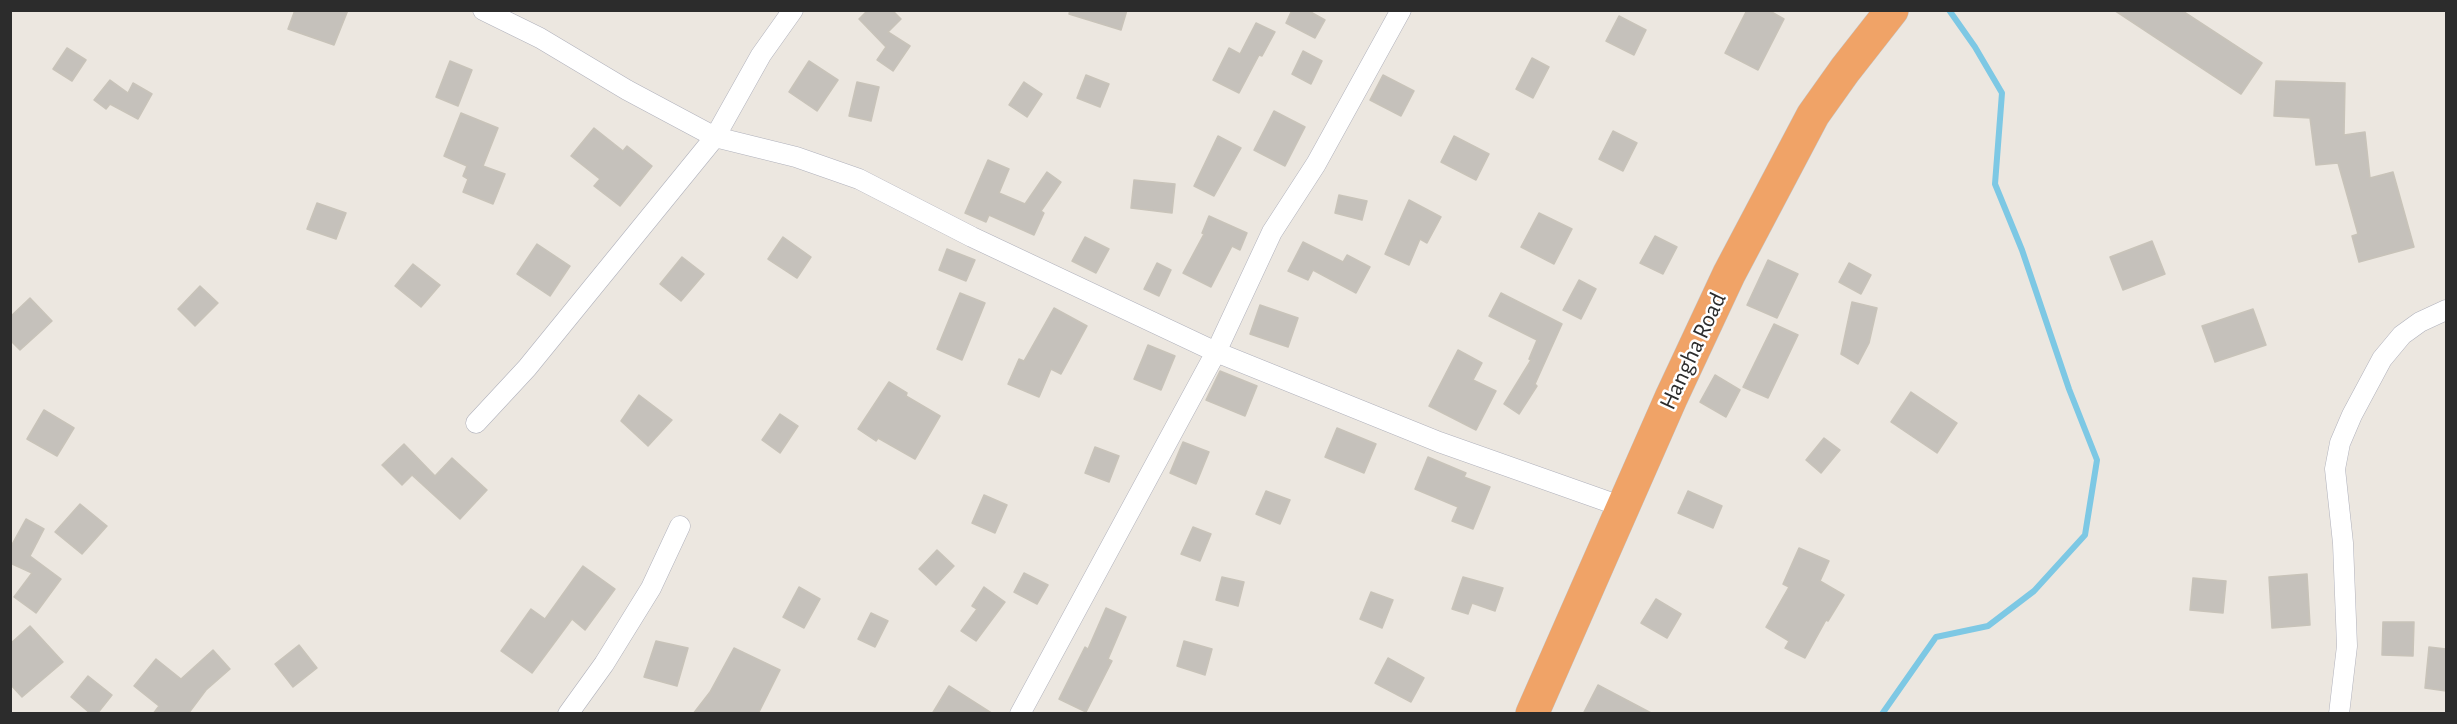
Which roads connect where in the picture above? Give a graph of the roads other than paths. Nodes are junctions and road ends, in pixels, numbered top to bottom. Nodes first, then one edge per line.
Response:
1 (483, 10) edge
2 (793, 10) edge
3 (1401, 10) edge
4 (1892, 10) edge
5 (715, 137) junction
6 (2446, 310) edge
7 (1216, 352) junction
8 (476, 423) dead end
9 (1623, 507) junction
10 (680, 526) dead end
11 (568, 714) edge
12 (1020, 714) edge
13 (1532, 714) edge
14 (2339, 714) edge

1 - 5 street
2 - 5 street
3 - 7 street
4 - 9 highway, Hangha Road
5 - 7 street
5 - 8 street
6 - 14 street
7 - 9 street
7 - 12 street
9 - 13 highway, Hangha Road
10 - 11 street

